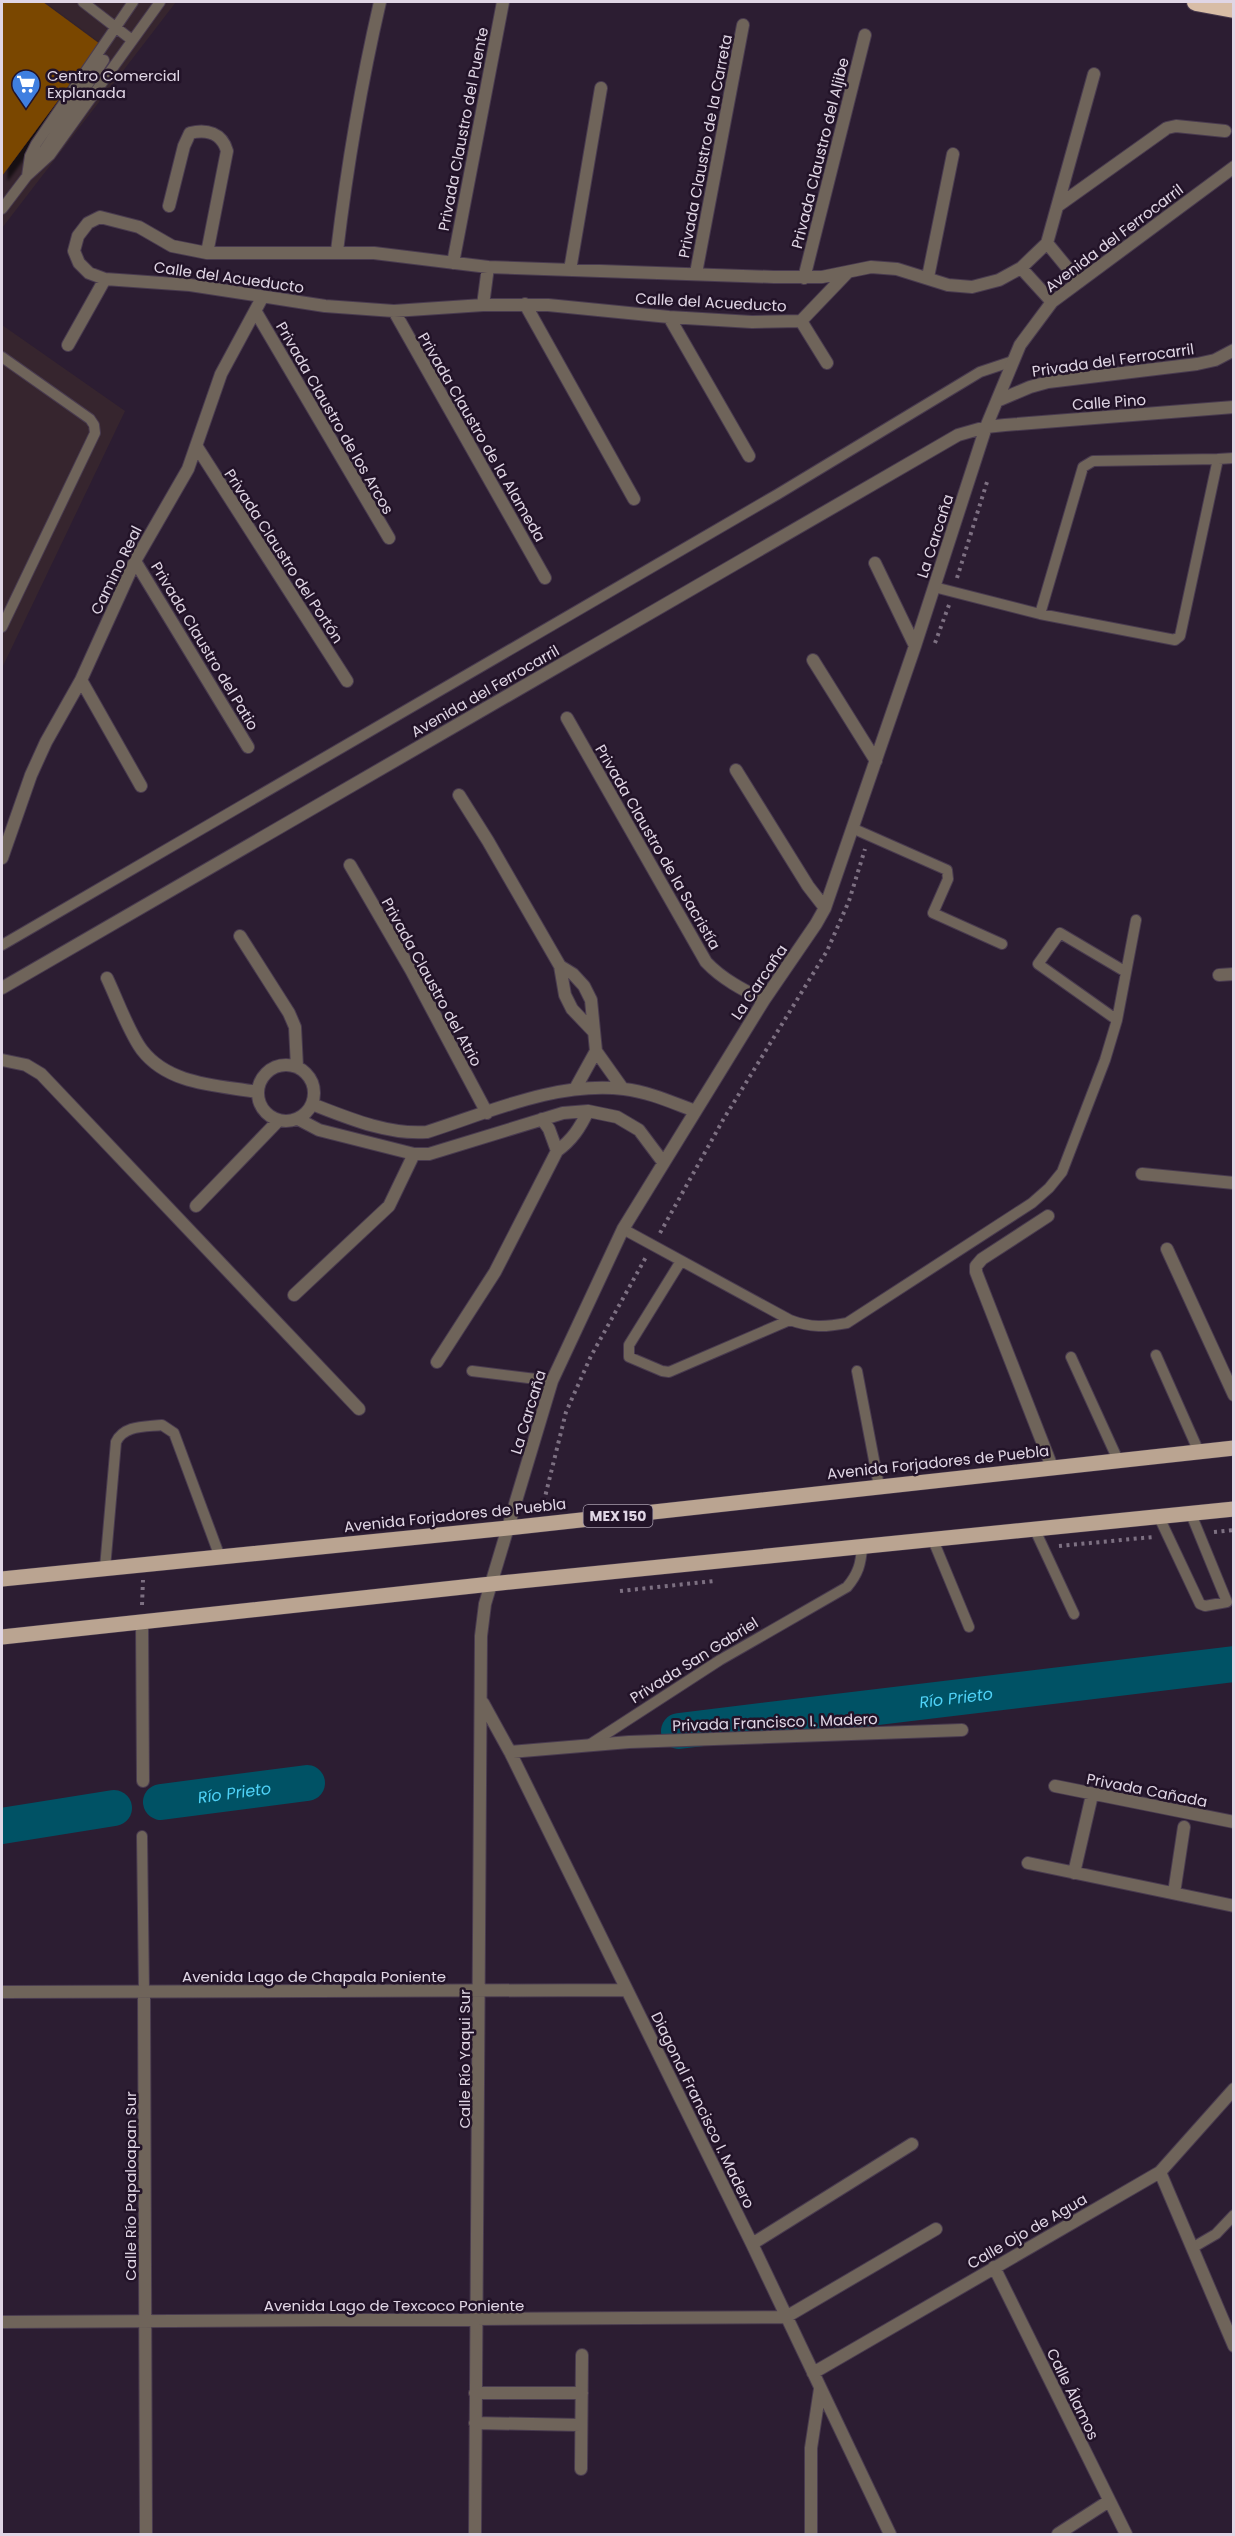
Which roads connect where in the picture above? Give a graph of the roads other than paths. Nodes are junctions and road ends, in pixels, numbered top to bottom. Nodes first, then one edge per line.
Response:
1 (83, 2) edge
2 (133, 2) edge
3 (160, 2) edge
4 (380, 2) edge
5 (503, 2) edge
6 (1196, 2) edge
7 (1233, 9) edge
8 (743, 25) dead end
9 (115, 26) junction
10 (864, 35) dead end
11 (132, 40) junction
12 (104, 60) dead end
13 (1094, 74) dead end
14 (601, 88) dead end
15 (1226, 131) dead end
16 (953, 154) dead end
17 (1233, 167) edge
18 (27, 176) junction
19 (1059, 205) junction
20 (169, 206) dead end
21 (2, 209) edge
22 (1047, 243) junction
23 (337, 251) junction
24 (207, 253) junction
25 (453, 263) junction
26 (488, 267) junction
27 (1021, 268) junction
28 (570, 270) junction
29 (696, 273) junction
30 (847, 273) junction
31 (928, 277) junction
32 (804, 278) junction
33 (105, 279) junction
34 (1079, 282) junction
35 (262, 298) junction
36 (1052, 302) junction
37 (525, 304) junction
38 (483, 305) junction
39 (394, 311) junction
40 (256, 312) junction
41 (669, 317) junction
42 (801, 321) junction
43 (68, 345) dead end
44 (1233, 350) edge
45 (2, 357) edge
46 (1013, 361) junction
47 (828, 363) dead end
48 (1007, 376) joint
49 (997, 401) junction
50 (1233, 407) edge
51 (986, 427) junction
52 (197, 447) junction
53 (749, 456) dead end
54 (1233, 458) edge
55 (1218, 459) junction
56 (634, 499) dead end
57 (389, 538) dead end
58 (135, 561) junction
59 (875, 563) dead end
60 (545, 578) dead end
61 (934, 587) junction
62 (1040, 614) junction
63 (2, 627) edge
64 (915, 646) junction
65 (813, 660) dead end
66 (81, 680) junction
67 (347, 681) dead end
68 (567, 718) dead end
69 (248, 747) dead end
70 (876, 760) junction
71 (736, 770) dead end
72 (141, 786) dead end
73 (459, 795) dead end
74 (852, 828) junction
75 (2, 858) edge
76 (350, 865) dead end
77 (825, 908) junction
78 (1136, 920) dead end
79 (240, 936) dead end
80 (1002, 944) dead end
81 (2, 945) edge
82 (560, 966) junction
83 (1126, 972) junction
84 (1233, 974) edge
85 (1220, 975) dead end
86 (108, 978) dead end
87 (2, 988) edge
88 (764, 1000) junction
89 (1117, 1020) junction
90 (593, 1031) junction
91 (596, 1051) junction
92 (2, 1060) edge
93 (297, 1067) junction
94 (575, 1089) junction
95 (623, 1089) junction
96 (257, 1092) junction
97 (312, 1104) junction
98 (588, 1111) junction
99 (694, 1111) junction
100 (487, 1113) junction
101 (298, 1119) junction
102 (542, 1119) junction
103 (278, 1120) junction
104 (557, 1152) junction
105 (414, 1155) junction
106 (663, 1162) junction
107 (1142, 1174) dead end
108 (1233, 1183) edge
109 (195, 1206) dead end
110 (1048, 1216) dead end
111 (623, 1229) junction
112 (1167, 1249) dead end
113 (681, 1261) junction
114 (294, 1295) dead end
115 (790, 1320) junction
116 (1156, 1355) dead end
117 (1071, 1357) dead end
118 (437, 1362) dead end
119 (472, 1371) dead end
120 (857, 1371) dead end
121 (552, 1381) junction
122 (1233, 1395) edge
123 (359, 1409) dead end
124 (1233, 1448) edge
125 (1198, 1452) junction
126 (1118, 1460) junction
127 (1052, 1467) junction
128 (879, 1486) junction
129 (1233, 1509) edge
130 (1191, 1514) junction
131 (1159, 1517) junction
132 (508, 1528) junction
133 (1035, 1530) junction
134 (933, 1540) junction
135 (862, 1547) junction
136 (220, 1557) junction
137 (105, 1568) junction
138 (2, 1578) edge
139 (491, 1584) junction
140 (1074, 1614) dead end
141 (142, 1622) junction
142 (969, 1627) dead end
143 (2, 1637) edge
144 (482, 1702) junction
145 (962, 1730) dead end
146 (589, 1745) junction
147 (510, 1752) junction
148 (143, 1781) dead end
149 (1055, 1786) dead end
150 (1092, 1795) junction
151 (1233, 1822) edge
152 (1184, 1827) dead end
153 (142, 1836) dead end
154 (1028, 1863) dead end
155 (1074, 1873) junction
156 (1174, 1893) junction
157 (1233, 1906) edge
158 (627, 1990) junction
159 (144, 1991) junction
160 (479, 1991) junction
161 (2, 1992) edge
162 (1233, 2089) edge
163 (912, 2144) dead end
164 (1160, 2172) junction
165 (1233, 2215) edge
166 (936, 2229) dead end
167 (752, 2244) junction
168 (1192, 2248) junction
169 (994, 2267) junction
170 (786, 2317) junction
171 (478, 2319) junction
172 (2, 2322) edge
173 (146, 2322) junction
174 (1233, 2346) edge
175 (582, 2355) dead end
176 (813, 2373) junction
177 (820, 2389) junction
178 (475, 2393) junction
179 (582, 2393) junction
180 (475, 2423) junction
181 (581, 2425) junction
182 (581, 2469) dead end
183 (1109, 2501) junction
184 (146, 2535) edge
185 (475, 2535) edge
186 (811, 2535) edge
187 (890, 2535) edge
188 (1058, 2535) edge
189 (1126, 2535) edge

1 - 9 lane
2 - 9 lane
3 - 11 lane
4 - 23 street
5 - 25 street, Privada Claustro del Puente
6 - 7 highway
8 - 29 street, Privada Claustro de la Carreta
9 - 11 lane
9 - 18 lane
10 - 32 street, Privada Claustro del Aljibe
11 - 18 lane
12 - 18 lane
13 - 19 street
14 - 28 street
15 - 19 street
16 - 31 street
17 - 34 street, Avenida del Ferrocarril
18 - 21 lane
19 - 22 street
20 - 24 street
22 - 27 street, Calle del Acueducto
22 - 34 street
23 - 24 street, Calle del Acueducto
23 - 25 street, Calle del Acueducto
24 - 33 street, Calle del Acueducto
25 - 26 street, Calle del Acueducto
26 - 28 street, Calle del Acueducto
26 - 38 street
27 - 31 street, Calle del Acueducto
27 - 36 street
28 - 29 street, Calle del Acueducto
29 - 32 street, Calle del Acueducto
30 - 31 street, Calle del Acueducto
30 - 32 street, Calle del Acueducto
30 - 42 street, Calle del Acueducto
33 - 35 street, Calle del Acueducto
33 - 43 street
34 - 36 street, Avenida del Ferrocarril
35 - 39 street, Calle del Acueducto
35 - 40 street, Camino Real
36 - 46 street, Avenida del Ferrocarril
37 - 38 street, Calle del Acueducto
37 - 41 street, Calle del Acueducto
37 - 56 street
38 - 39 street, Calle del Acueducto
39 - 60 street, Privada Claustro de la Alameda
40 - 52 street, Camino Real
40 - 57 street, Privada Claustro de los Arcos
41 - 42 street, Calle del Acueducto
41 - 53 street
42 - 47 street
44 - 49 street, Privada del Ferrocarril
45 - 63 lane
46 - 48 street, Avenida del Ferrocarril
46 - 81 lane
48 - 49 street, La Carcaña
49 - 51 street, La Carcaña
50 - 51 street, Calle Pino
51 - 61 street, La Carcaña
51 - 87 street, Avenida del Ferrocarril
52 - 58 street, Camino Real
52 - 67 street, Privada Claustro del Portón
54 - 55 lane
55 - 62 lane
55 - 62 lane
58 - 66 street, Camino Real
58 - 69 street, Privada Claustro del Patio
59 - 64 street
61 - 62 lane
61 - 64 street, La Carcaña
64 - 70 street, La Carcaña
65 - 70 street
66 - 72 street
66 - 75 street, Camino Real
68 - 88 street, Privada Claustro de la Sacristía
70 - 74 street, La Carcaña
71 - 77 street
73 - 82 street
74 - 77 street, La Carcaña
74 - 80 lane
76 - 100 street, Privada Claustro del Atrio
77 - 88 street, La Carcaña
78 - 83 lane
79 - 93 street
82 - 90 street
82 - 90 street
83 - 89 lane
83 - 89 lane
84 - 85 street
86 - 96 street
88 - 99 street, La Carcaña
89 - 115 lane
90 - 91 street
91 - 94 street
91 - 95 street
92 - 123 street
93 - 96 street
93 - 97 street
94 - 95 street
94 - 100 street
95 - 99 street
96 - 103 street
97 - 100 street
97 - 101 street
98 - 102 street
98 - 104 street
98 - 106 street
99 - 106 street, La Carcaña
101 - 103 street
101 - 105 street
102 - 104 street
102 - 105 street
103 - 109 street
104 - 118 street
105 - 114 street
106 - 111 street, La Carcaña
107 - 108 street
110 - 127 street
111 - 113 lane
111 - 121 street, La Carcaña
112 - 122 street
113 - 115 lane
113 - 115 lane
116 - 125 lane
117 - 126 lane
119 - 121 lane
120 - 128 lane
121 - 132 street, La Carcaña
124 - 125 main road, Avenida Forjadores de Puebla / MEX 150
125 - 126 main road, Avenida Forjadores de Puebla / MEX 150
126 - 127 main road, Avenida Forjadores de Puebla / MEX 150
127 - 128 main road, Avenida Forjadores de Puebla / MEX 150
128 - 132 main road, Avenida Forjadores de Puebla / MEX 150
129 - 130 main road
130 - 131 main road
130 - 131 lane
131 - 133 main road
132 - 136 main road, Avenida Forjadores de Puebla / MEX 150
132 - 139 street, La Carcaña
133 - 134 main road
133 - 140 lane
134 - 135 main road
134 - 142 lane
135 - 139 main road
135 - 146 lane, Privada San Gabriel
136 - 137 main road, Avenida Forjadores de Puebla / MEX 150
136 - 137 lane
137 - 138 main road, Avenida Forjadores de Puebla / MEX 150
139 - 141 main road
139 - 144 street, Calle Río Yaqui Sur
141 - 143 main road
141 - 148 street
144 - 147 street, Diagonal Francisco I. Madero
144 - 160 street, Calle Río Yaqui Sur
145 - 146 street, Privada Francisco I. Madero
146 - 147 street, Privada San Gabriel
147 - 158 street, Diagonal Francisco I. Madero
149 - 150 street, Privada Cañada
150 - 151 street, Privada Cañada
150 - 155 street
152 - 156 street
153 - 159 lane, Calle Río Papaloapan Sur
154 - 155 street
155 - 156 street
156 - 157 street
158 - 160 street, Avenida Lago de Chapala Poniente
158 - 167 street, Diagonal Francisco I. Madero
159 - 160 street, Avenida Lago de Chapala Poniente
159 - 161 street, Avenida Lago de Chapala Poniente
159 - 173 street, Calle Río Papaloapan Sur
160 - 171 street, Calle Río Yaqui Sur
162 - 164 street, Calle Ojo de Agua
163 - 167 street
164 - 168 street
164 - 169 street, Calle Ojo de Agua
165 - 168 lane
166 - 170 street
167 - 170 street, Diagonal Francisco I. Madero
168 - 174 street
169 - 176 street, Calle Ojo de Agua
169 - 183 street, Calle Álamos
170 - 171 street, Avenida Lago de Texcoco Poniente
170 - 176 street, Diagonal Francisco I. Madero
171 - 173 street, Avenida Lago de Texcoco Poniente
171 - 178 street, Calle Río Yaqui Sur
172 - 173 street, Avenida Lago de Texcoco Poniente
173 - 184 street, Calle Río Papaloapan Sur
175 - 179 street
176 - 177 street, Diagonal Francisco I. Madero
177 - 186 street
177 - 187 street, Diagonal Francisco I. Madero
178 - 179 street
178 - 180 street, Calle Río Yaqui Sur
179 - 181 street
180 - 181 street
180 - 185 street, Calle Río Yaqui Sur
181 - 182 street
183 - 188 street
183 - 189 street, Calle Álamos

